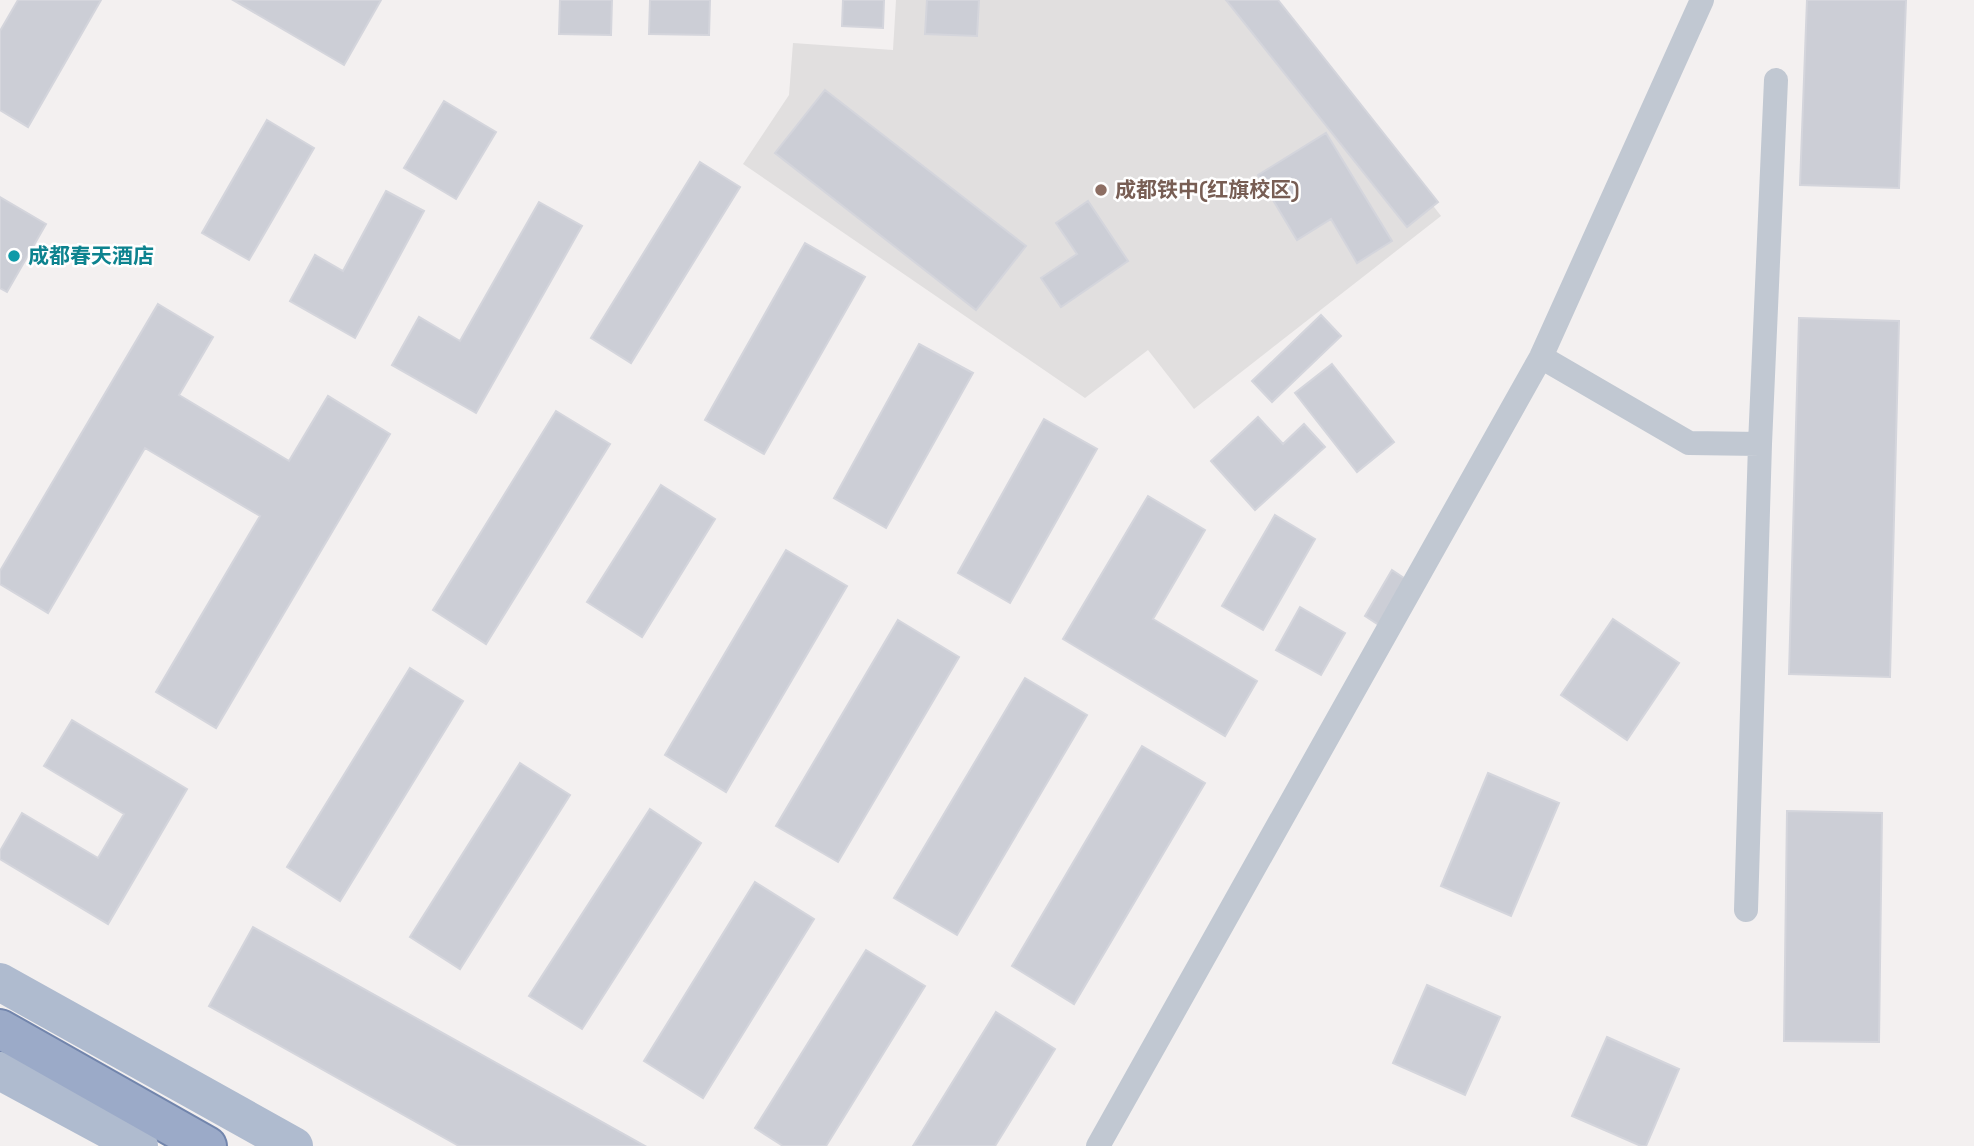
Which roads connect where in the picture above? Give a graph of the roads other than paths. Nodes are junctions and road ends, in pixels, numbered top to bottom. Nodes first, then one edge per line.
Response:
1 (1702, 0) edge
2 (1776, 80) dead end
3 (1541, 357) junction
4 (1760, 444) junction
5 (1746, 910) dead end
6 (0, 982) edge
7 (0, 1029) edge
8 (0, 1071) edge
9 (139, 1146) edge
10 (207, 1146) edge
11 (294, 1146) edge
12 (1098, 1146) edge

1 - 3 street
2 - 4 street
3 - 4 street
3 - 12 street
4 - 5 street
6 - 11 main road
7 - 10 highway
8 - 9 main road

